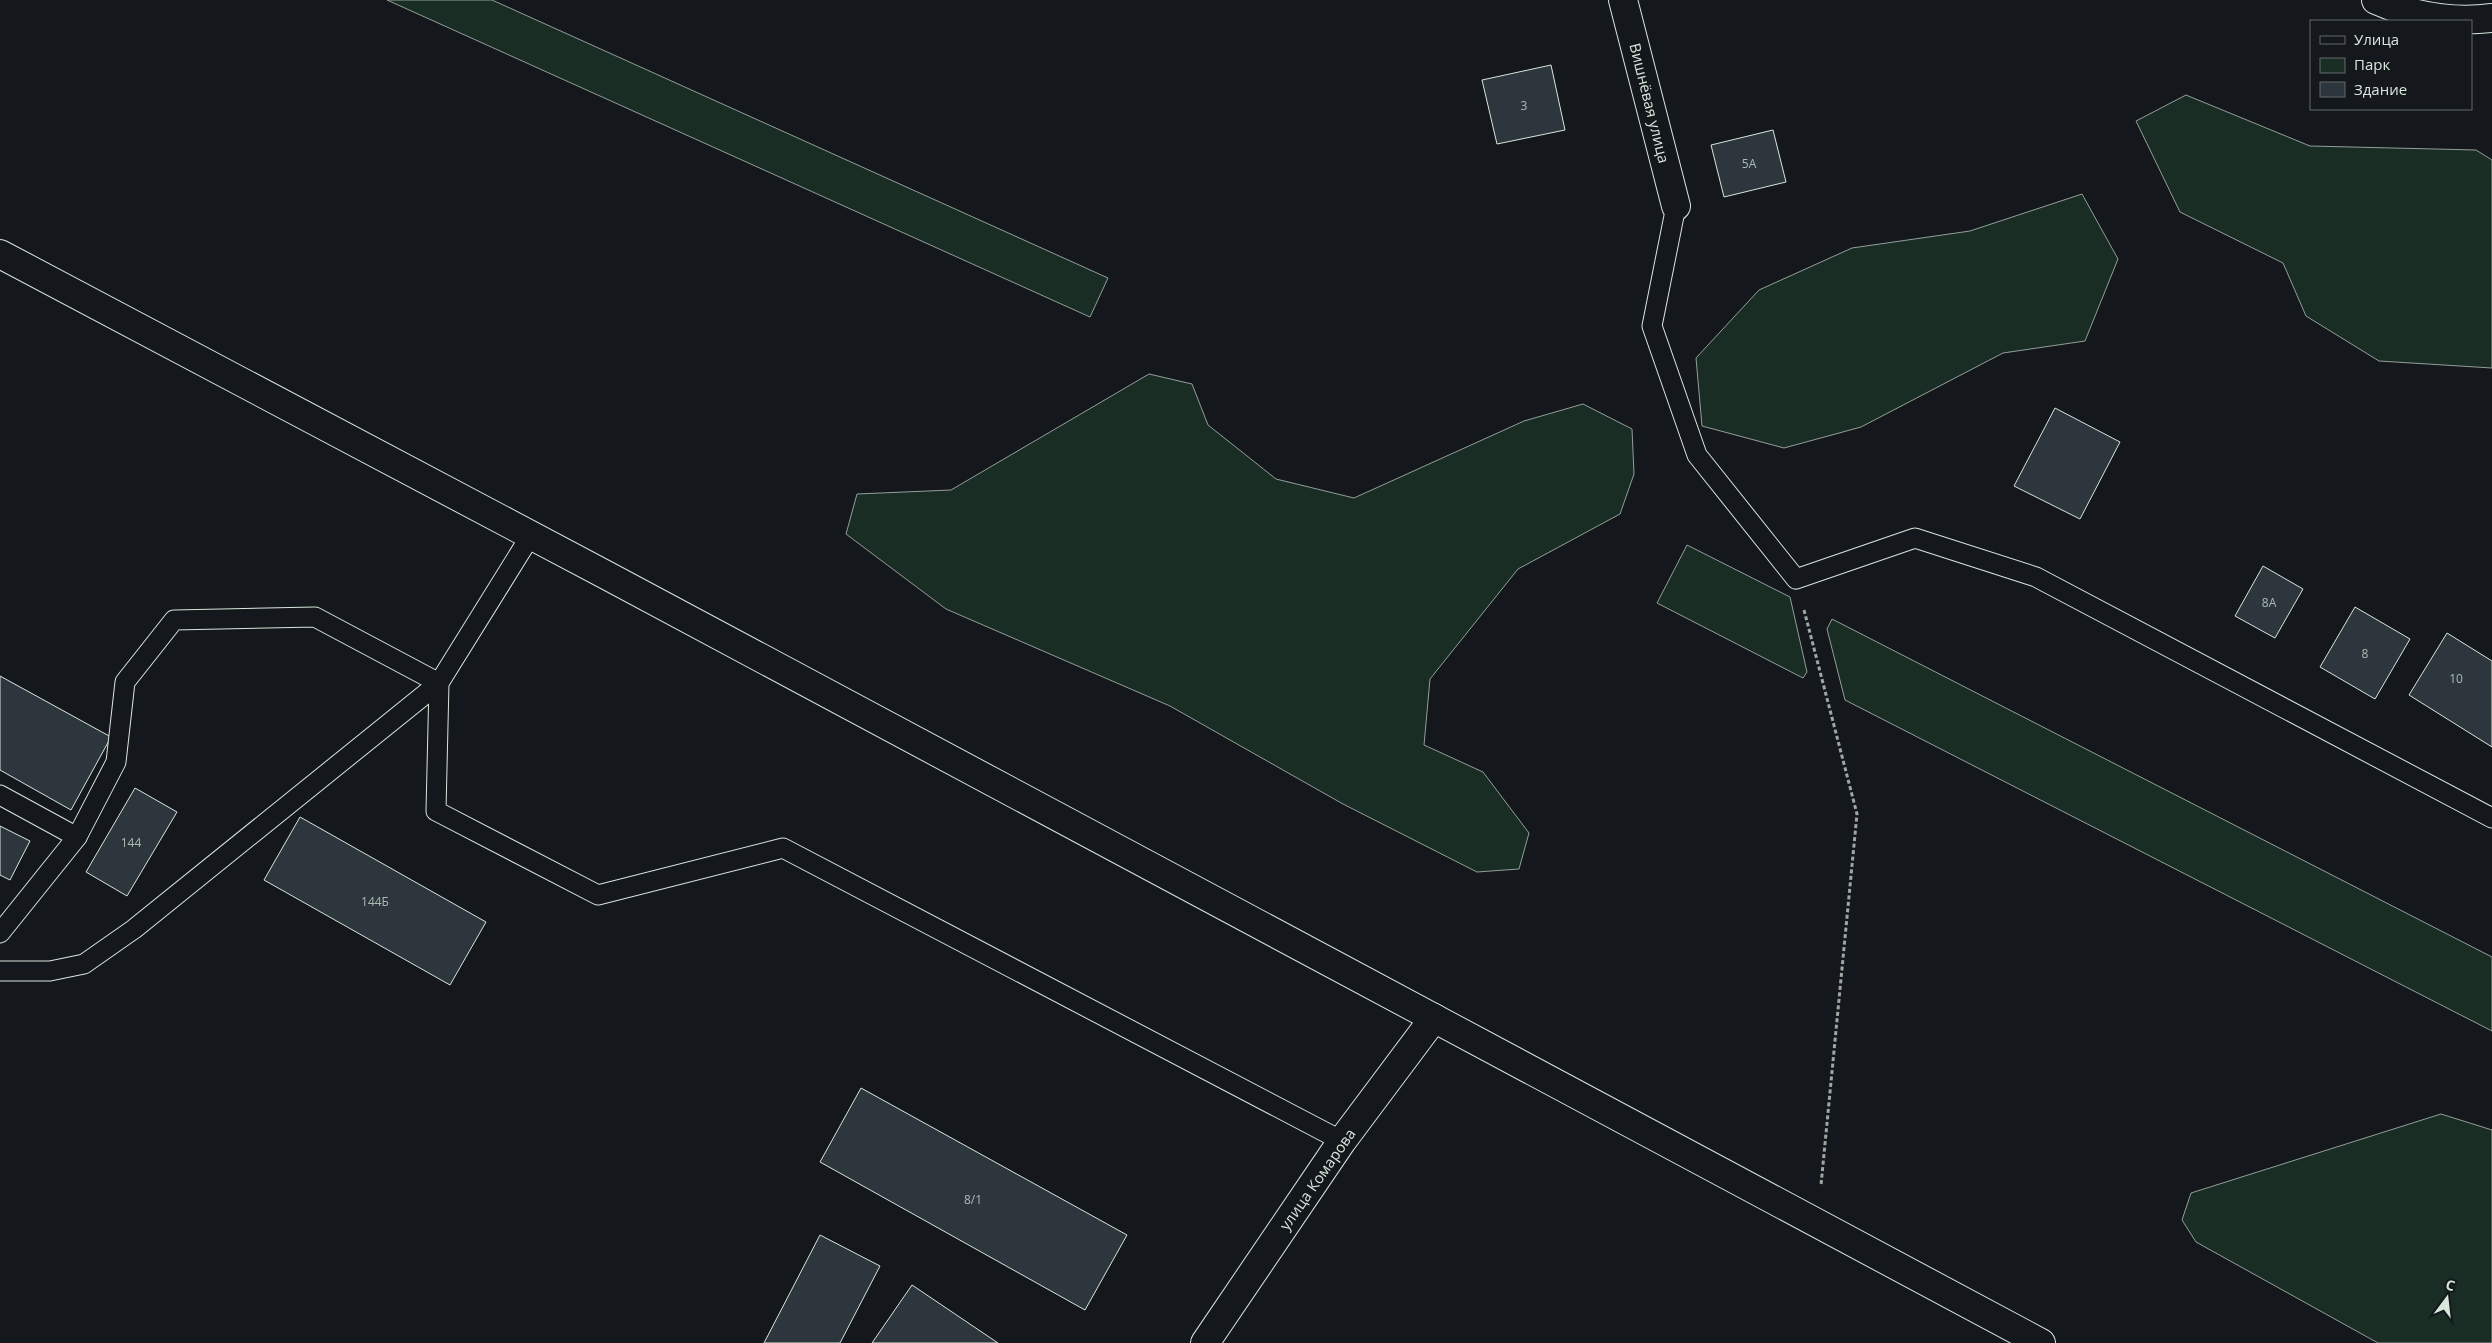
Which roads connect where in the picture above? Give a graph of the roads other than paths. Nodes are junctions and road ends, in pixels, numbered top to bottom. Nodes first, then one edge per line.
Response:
1 (1623, 0) edge
2 (2376, 0) edge
3 (2492, 18) edge
4 (2462, 20) edge
5 (2472, 21) edge
6 (1676, 206) joint
7 (0, 254) edge
8 (531, 535) junction
9 (439, 683) junction
10 (0, 795) edge
11 (2492, 818) edge
12 (77, 837) junction
13 (0, 933) edge
14 (0, 971) edge
15 (1434, 1018) junction
16 (1342, 1141) junction
17 (1205, 1343) edge
18 (2041, 1343) edge

1 - 6 main road, Вишнёвая улица
2 - 4 main road
3 - 5 main road
6 - 11 lane
7 - 8 main road
8 - 9 lane
8 - 15 main road
9 - 12 lane
9 - 14 lane
9 - 16 lane
10 - 12 lane
12 - 13 lane
15 - 16 main road, улица Комарова
15 - 18 main road
16 - 17 main road, улица Комарова

